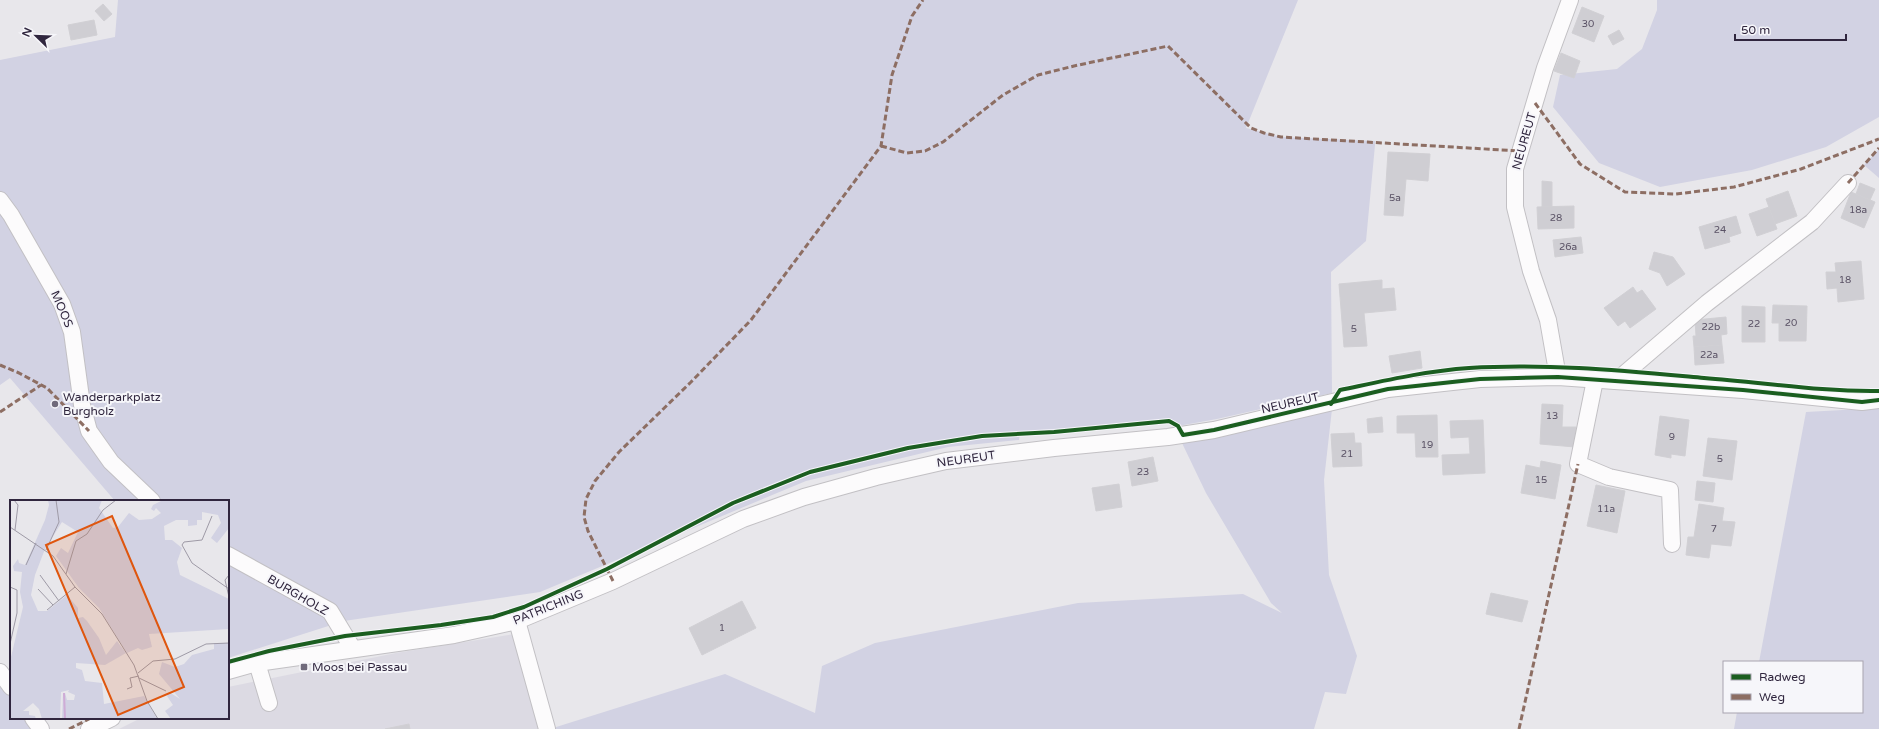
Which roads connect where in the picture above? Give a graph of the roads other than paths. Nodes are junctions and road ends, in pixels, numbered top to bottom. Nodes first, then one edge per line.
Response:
1 (1570, 0) edge
2 (1848, 183) dead end
3 (0, 200) edge
4 (1558, 377) junction
5 (1595, 380) junction
6 (1616, 381) junction
7 (1879, 400) edge
8 (804, 497) joint
9 (151, 500) edge
10 (1672, 544) dead end
11 (229, 556) edge
12 (517, 621) junction
13 (353, 650) junction
14 (257, 663) junction
15 (229, 671) edge
16 (0, 672) edge
17 (10, 687) edge
18 (269, 703) dead end
19 (34, 719) edge
20 (110, 719) edge
21 (41, 729) edge
22 (89, 729) edge
23 (547, 729) edge

1 - 4 street, NEUREUT
2 - 6 street
3 - 9 street, MOOS
4 - 5 street, NEUREUT
4 - 8 street, NEUREUT
5 - 6 street, NEUREUT
5 - 10 street
6 - 7 street, NEUREUT
8 - 12 street, PATRICHING
11 - 13 street, BURGHOLZ
12 - 13 street, PATRICHING
12 - 23 street
13 - 14 street, PATRICHING
14 - 15 street, PATRICHING
14 - 18 street
16 - 17 street
19 - 21 street
20 - 22 street

